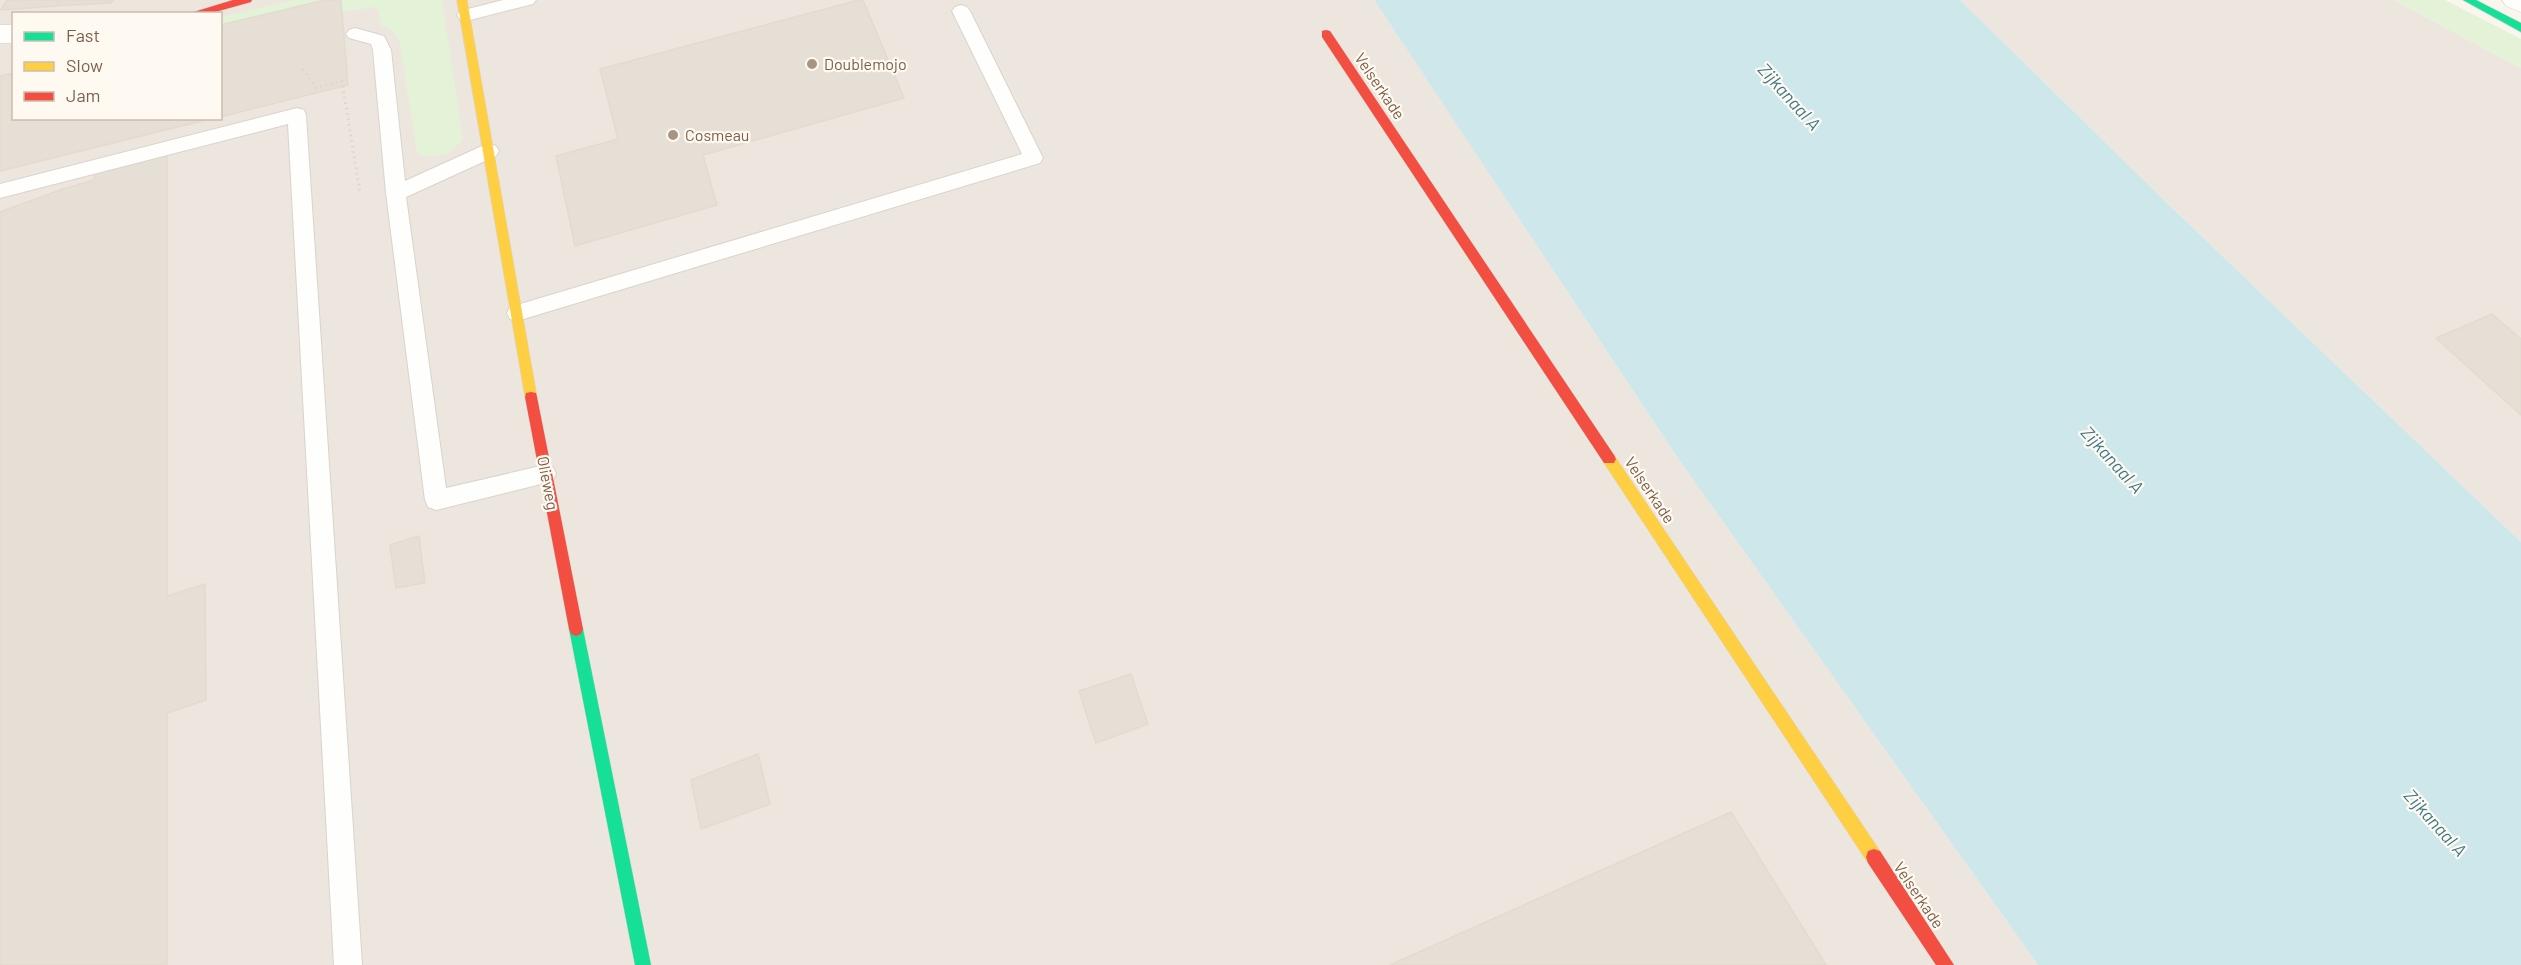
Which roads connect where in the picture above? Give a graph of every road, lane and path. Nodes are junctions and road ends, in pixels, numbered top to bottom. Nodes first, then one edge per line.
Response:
1 (247, 0) edge
2 (527, 0) edge
3 (2468, 0) edge
4 (2515, 0) edge
5 (2521, 3) edge
6 (464, 8) edge
7 (961, 11) dead end
8 (200, 12) edge
9 (2521, 28) edge
10 (355, 34) dead end
11 (1326, 34) dead end
12 (303, 69) dead end
13 (489, 151) junction
14 (0, 191) edge
15 (396, 193) junction
16 (517, 313) junction
17 (545, 474) junction
18 (348, 965) edge
19 (643, 965) edge
20 (1946, 965) edge

1 - 8 street
2 - 6 lane
3 - 9 street
4 - 5 street
6 - 13 street, Olieweg
7 - 16 lane
10 - 15 lane
11 - 20 street, Velserkade
12 - 15 path
13 - 15 lane
13 - 16 street, Olieweg
14 - 18 lane
15 - 17 lane
16 - 17 street, Olieweg
17 - 19 street, Olieweg

